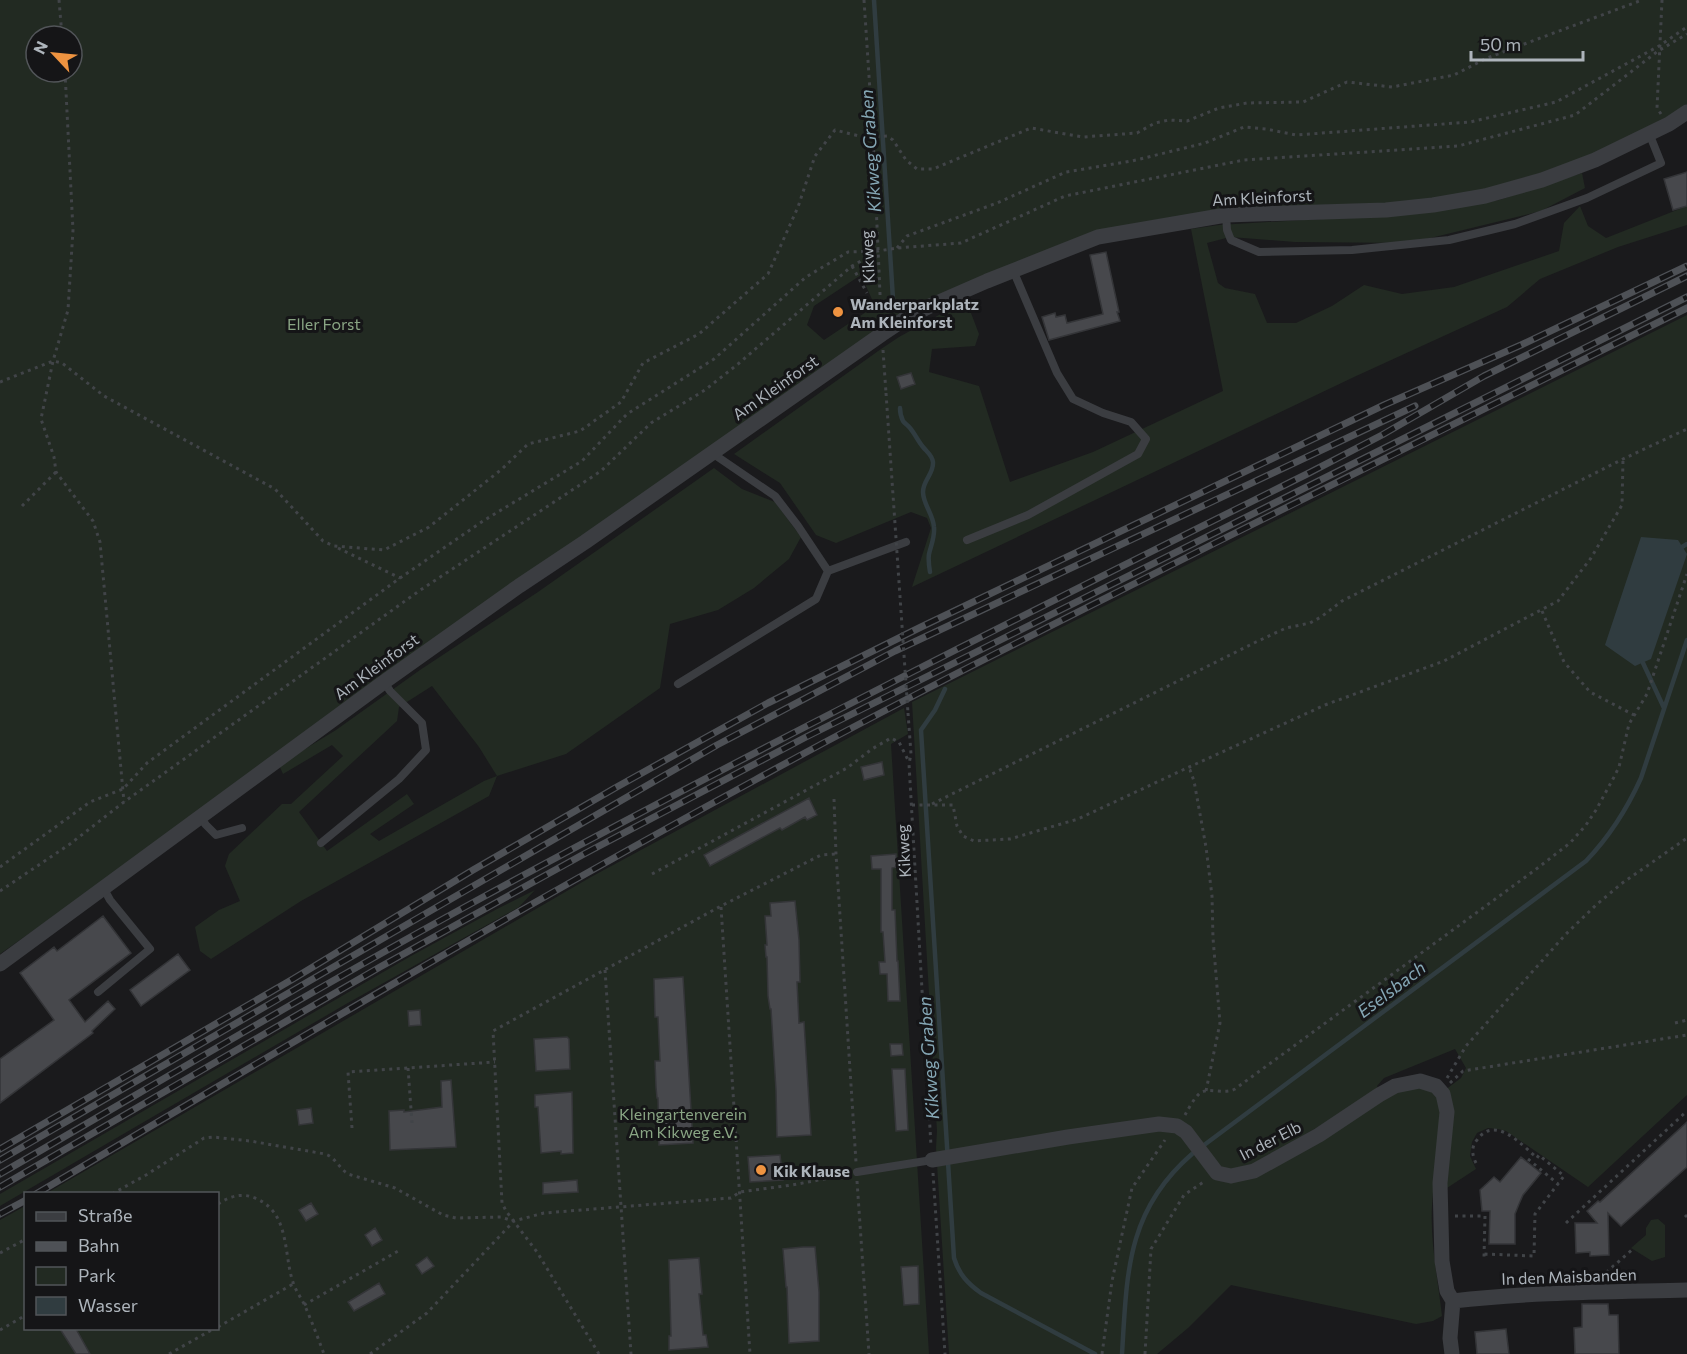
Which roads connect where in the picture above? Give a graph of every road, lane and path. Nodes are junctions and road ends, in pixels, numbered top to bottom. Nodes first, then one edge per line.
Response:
1 (59, 0) edge
2 (864, 0) edge
3 (1642, 0) edge
4 (1662, 0) edge
5 (61, 24) edge
6 (1687, 27) edge
7 (1687, 34) edge
8 (1659, 46) junction
9 (1658, 51) junction
10 (66, 84) edge
11 (1687, 112) edge
12 (1670, 124) junction
13 (1649, 133) junction
14 (873, 136) junction
15 (1226, 215) junction
16 (897, 248) junction
17 (878, 252) junction
18 (852, 266) junction
19 (1013, 270) junction
20 (867, 293) dead end
21 (883, 340) junction
22 (53, 361) junction
23 (0, 381) edge
24 (1687, 429) edge
25 (712, 453) junction
26 (1623, 459) junction
27 (56, 472) junction
28 (22, 506) dead end
29 (967, 540) dead end
30 (906, 542) dead end
31 (334, 546) junction
32 (828, 572) junction
33 (1687, 574) edge
34 (400, 578) junction
35 (1541, 610) junction
36 (384, 682) junction
37 (678, 684) dead end
38 (1634, 715) junction
39 (909, 764) junction
40 (1186, 768) junction
41 (123, 789) junction
42 (834, 799) dead end
43 (124, 802) junction
44 (932, 804) junction
45 (912, 805) junction
46 (200, 816) junction
47 (242, 828) dead end
48 (1687, 838) edge
49 (321, 843) dead end
50 (836, 854) junction
51 (0, 867) edge
52 (652, 874) dead end
53 (104, 888) junction
54 (0, 891) edge
55 (721, 906) junction
56 (0, 964) edge
57 (605, 969) junction
58 (98, 992) dead end
59 (1687, 1020) edge
60 (1675, 1023) dead end
61 (1687, 1035) edge
62 (495, 1062) junction
63 (408, 1068) junction
64 (1206, 1091) junction
65 (1441, 1091) junction
66 (1687, 1111) edge
67 (412, 1123) dead end
68 (352, 1128) dead end
69 (1179, 1129) junction
70 (942, 1158) junction
71 (1537, 1158) junction
72 (1527, 1159) dead end
73 (1476, 1163) dead end
74 (1533, 1163) junction
75 (1214, 1168) junction
76 (857, 1173) junction
77 (1558, 1184) junction
78 (116, 1192) edge
79 (740, 1192) junction
80 (219, 1203) edge
81 (621, 1207) junction
82 (1442, 1215) junction
83 (514, 1221) junction
84 (1566, 1223) dead end
85 (24, 1240) edge
86 (1633, 1249) dead end
87 (400, 1250) dead end
88 (0, 1252) edge
89 (293, 1284) junction
90 (1687, 1290) edge
91 (1602, 1292) junction
92 (1453, 1300) junction
93 (304, 1305) junction
94 (24, 1316) edge
95 (219, 1326) edge
96 (0, 1330) edge
97 (212, 1330) edge
98 (169, 1354) edge
99 (324, 1354) edge
100 (370, 1354) edge
101 (599, 1354) edge
102 (631, 1354) edge
103 (750, 1354) edge
104 (868, 1354) edge
105 (945, 1354) edge
106 (1102, 1354) edge
107 (1145, 1354) edge
108 (1452, 1354) edge

1 - 5 path
2 - 14 path, Kikweg
3 - 14 path
4 - 8 path
6 - 8 path
7 - 9 path
8 - 9 path
8 - 16 path
9 - 12 path
9 - 16 path
10 - 22 path
11 - 12 street, Am Kleinforst
12 - 13 street, Am Kleinforst
13 - 15 street, Am Kleinforst
13 - 15 lane
14 - 17 path, Kikweg
14 - 31 path
15 - 19 street, Am Kleinforst
16 - 17 path
17 - 18 path
17 - 21 path, Kikweg
17 - 34 path
18 - 20 path
18 - 43 path
19 - 21 street, Am Kleinforst
19 - 29 lane
21 - 25 street, Am Kleinforst
21 - 39 path, Kikweg, bridge
22 - 23 path
22 - 27 path
22 - 31 path
24 - 26 path
25 - 32 lane
25 - 36 street, Am Kleinforst
26 - 35 path
26 - 44 path
27 - 28 path
27 - 41 path
30 - 32 lane
31 - 34 path
32 - 37 lane
33 - 38 path
34 - 41 path
35 - 38 path
35 - 40 path
36 - 46 street, Am Kleinforst
36 - 49 lane
38 - 64 path
39 - 45 path, Kikweg
39 - 52 path
40 - 44 path
40 - 64 path
41 - 43 path
41 - 51 path
42 - 50 path
43 - 54 path
44 - 45 path
45 - 70 path, Kikweg
46 - 47 lane
46 - 53 street, Am Kleinforst
48 - 65 path
50 - 55 path
50 - 76 path
53 - 56 street, Am Kleinforst
53 - 58 lane
55 - 57 path
55 - 79 path
57 - 62 path
57 - 81 path
59 - 60 path
61 - 65 path
62 - 63 path
62 - 83 path
63 - 67 path
63 - 68 path
64 - 69 path
65 - 75 street, In der Elb
65 - 82 street
66 - 84 path
69 - 70 street
69 - 75 street
69 - 106 path
70 - 76 lane
70 - 105 path, Kikweg
71 - 73 path
71 - 74 path
71 - 77 path
72 - 74 path
74 - 77 path
75 - 107 path
76 - 79 path
76 - 104 path
77 - 82 path
78 - 83 path
79 - 81 path
79 - 103 path
80 - 89 path
81 - 83 path
81 - 102 path
82 - 92 street
83 - 100 path
83 - 101 path
85 - 88 path
86 - 91 path
87 - 93 path
89 - 93 path
89 - 95 path
90 - 91 street, In den Maisbanden
91 - 92 street, In den Maisbanden
92 - 108 street
93 - 99 path
94 - 96 path
97 - 98 path

